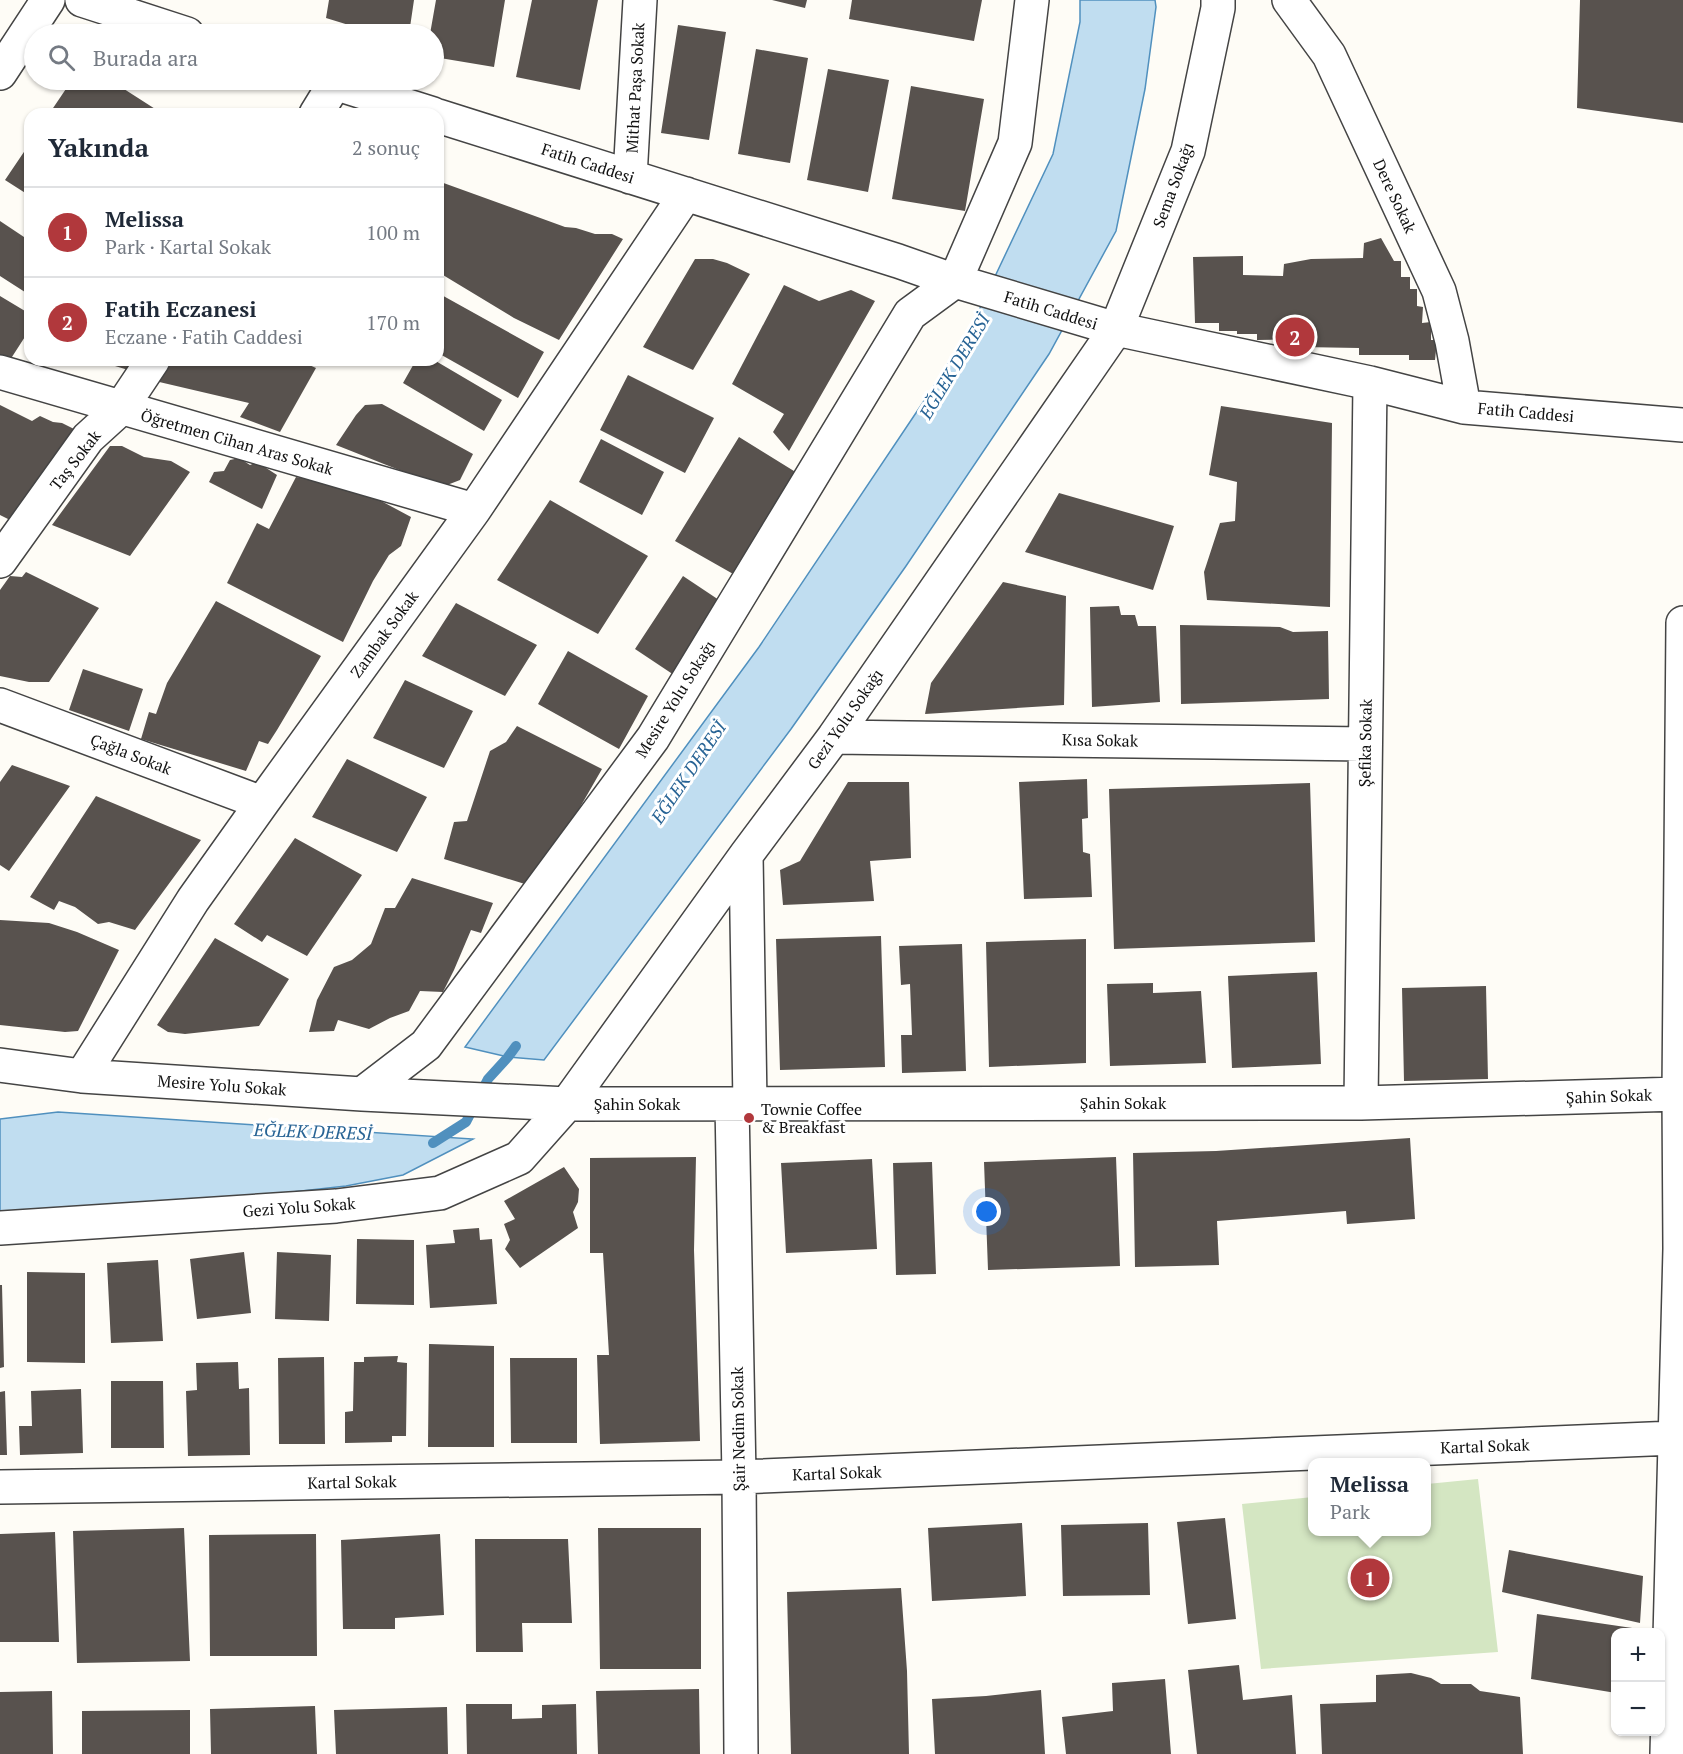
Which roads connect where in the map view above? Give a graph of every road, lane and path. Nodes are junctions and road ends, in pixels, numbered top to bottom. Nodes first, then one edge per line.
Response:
1 (48, 0) edge
2 (82, 0) edge
3 (640, 0) edge
4 (1032, 0) edge
5 (1218, 0) edge
6 (1289, 0) edge
7 (123, 7) edge
8 (32, 24) edge
9 (163, 24) edge
10 (24, 36) edge
11 (0, 73) edge
12 (326, 90) edge
13 (358, 90) edge
14 (319, 108) edge
15 (414, 108) edge
16 (444, 118) edge
17 (630, 177) junction
18 (686, 194) junction
19 (955, 281) junction
20 (1102, 325) junction
21 (149, 366) edge
22 (0, 372) edge
23 (1370, 383) junction
24 (1464, 407) junction
25 (121, 408) junction
26 (1683, 425) edge
27 (474, 510) junction
28 (0, 561) edge
29 (1683, 623) edge
30 (0, 705) edge
31 (834, 737) junction
32 (1365, 744) junction
33 (262, 803) junction
34 (746, 855) junction
35 (0, 1065) edge
36 (82, 1076) junction
37 (362, 1094) junction
38 (1679, 1094) junction
39 (1361, 1103) junction
40 (567, 1104) junction
41 (741, 1104) junction
42 (0, 1228) edge
43 (1681, 1248) edge
44 (1674, 1438) junction
45 (739, 1477) junction
46 (0, 1487) edge
47 (1683, 1752) edge
48 (741, 1754) edge
49 (1667, 1754) edge

1 - 8 street
2 - 7 street
3 - 17 street, Mithat Paşa Sokak
4 - 19 street
5 - 20 street, Sema Sokağı
6 - 24 street, Dere Sokak
7 - 9 street
10 - 11 street
12 - 14 street
13 - 15 street
16 - 17 street, Fatih Caddesi
17 - 18 street, Fatih Caddesi
18 - 19 street, Fatih Caddesi
18 - 27 street, Zambak Sokak
19 - 20 street, Fatih Caddesi
19 - 37 street, Mesire Yolu Sokağı
20 - 23 street, Fatih Caddesi
20 - 31 street, Gezi Yolu Sokağı
21 - 25 street, Taş Sokak
22 - 25 street, Öğretmen Cihan Aras Sokak
23 - 24 street, Fatih Caddesi
23 - 32 street, Şefika Sokak
24 - 26 street, Fatih Caddesi
25 - 27 street, Öğretmen Cihan Aras Sokak
25 - 28 street, Taş Sokak
27 - 33 street, Zambak Sokak
29 - 38 street
30 - 33 street, Çağla Sokak
31 - 32 street, Kısa Sokak
31 - 34 street, Gezi Yolu Sokağı
32 - 39 street, Şefika Sokak
33 - 36 street, Zambak Sokak
34 - 40 street, Gezi Yolu Sokağı
34 - 41 street, Şair Nedim Sokak
35 - 36 street, Mesire Yolu Sokak
36 - 37 street, Mesire Yolu Sokak
37 - 40 street, Mesire Yolu Sokak
38 - 39 street, Şahin Sokak
38 - 43 street
39 - 41 street, Şahin Sokak
40 - 41 street, Şahin Sokak
40 - 42 street, Gezi Yolu Sokak
41 - 45 street, Şair Nedim Sokak
43 - 44 street
44 - 45 street, Kartal Sokak
44 - 49 street
45 - 46 street, Kartal Sokak
45 - 48 street, Şair Nedim Sokak
47 - 49 street

